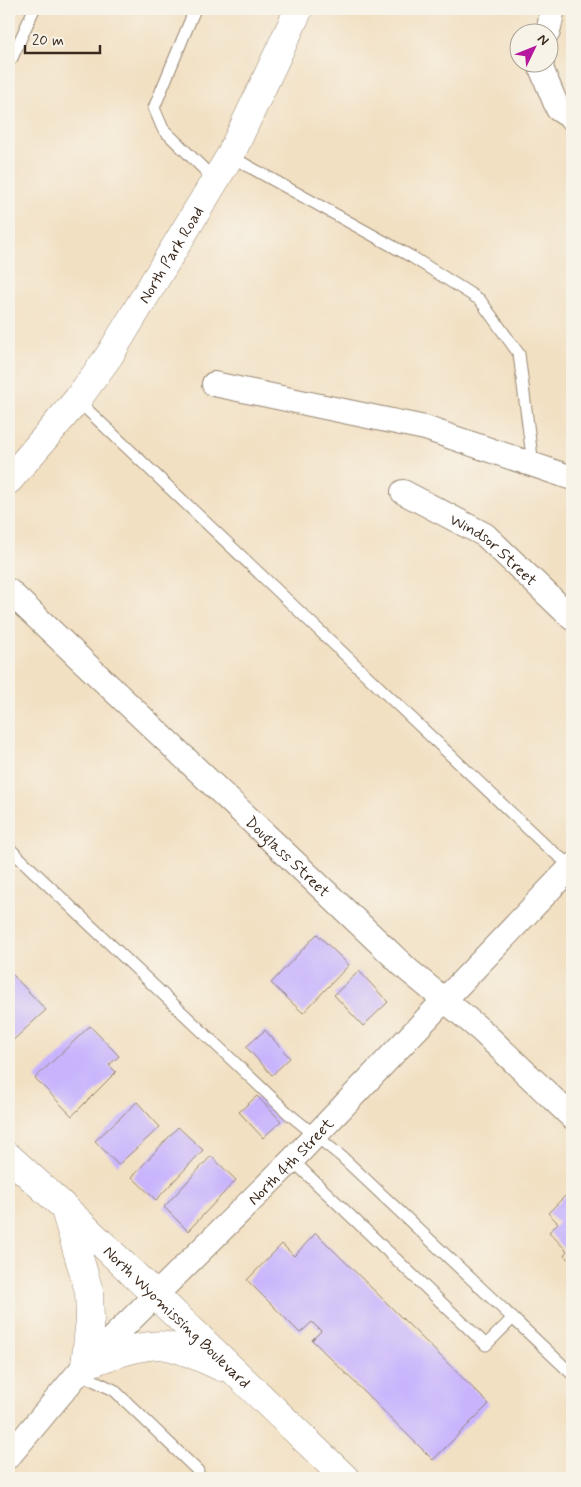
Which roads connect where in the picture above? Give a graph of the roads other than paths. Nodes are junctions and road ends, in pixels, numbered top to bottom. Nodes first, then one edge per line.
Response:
1 (34, 9) edge
2 (195, 9) edge
3 (299, 9) edge
4 (553, 9) edge
5 (550, 22) edge
6 (12, 58) dead end
7 (543, 72) edge
8 (572, 118) edge
9 (230, 156) junction
10 (216, 180) junction
11 (214, 384) dead end
12 (77, 400) junction
13 (533, 465) junction
14 (572, 478) edge
15 (9, 480) edge
16 (403, 492) dead end
17 (9, 591) edge
18 (572, 618) edge
19 (9, 848) edge
20 (572, 866) edge
21 (445, 1000) junction
22 (572, 1117) edge
23 (316, 1136) junction
24 (9, 1157) edge
25 (292, 1160) junction
26 (65, 1208) junction
27 (154, 1294) junction
28 (513, 1318) junction
29 (81, 1369) junction
30 (236, 1373) junction
31 (572, 1374) edge
32 (9, 1456) edge
33 (198, 1471) dead end
34 (345, 1478) edge

1 - 6 lane
2 - 10 lane
3 - 9 street, North Park Road
4 - 5 street
7 - 8 street
9 - 10 street, North Park Road
9 - 13 lane
10 - 12 street, North Park Road
11 - 13 street
12 - 15 street, North Park Road
12 - 20 lane
13 - 14 street
16 - 18 street, Windsor Street
17 - 21 street, Douglass Street
19 - 23 lane
20 - 21 street, North 4th Street
21 - 22 street, Douglass Street
21 - 23 street, North 4th Street
23 - 25 street, North 4th Street
23 - 28 lane
24 - 26 street, North Wyomissing Boulevard
25 - 27 street, North 4th Street
25 - 28 lane
26 - 27 street, North Wyomissing Boulevard
26 - 29 street
27 - 29 street, North 4th Street
27 - 30 street, North Wyomissing Boulevard
28 - 31 lane
29 - 30 street
29 - 32 street, North 4th Street
29 - 33 lane
30 - 34 street, North Wyomissing Boulevard

